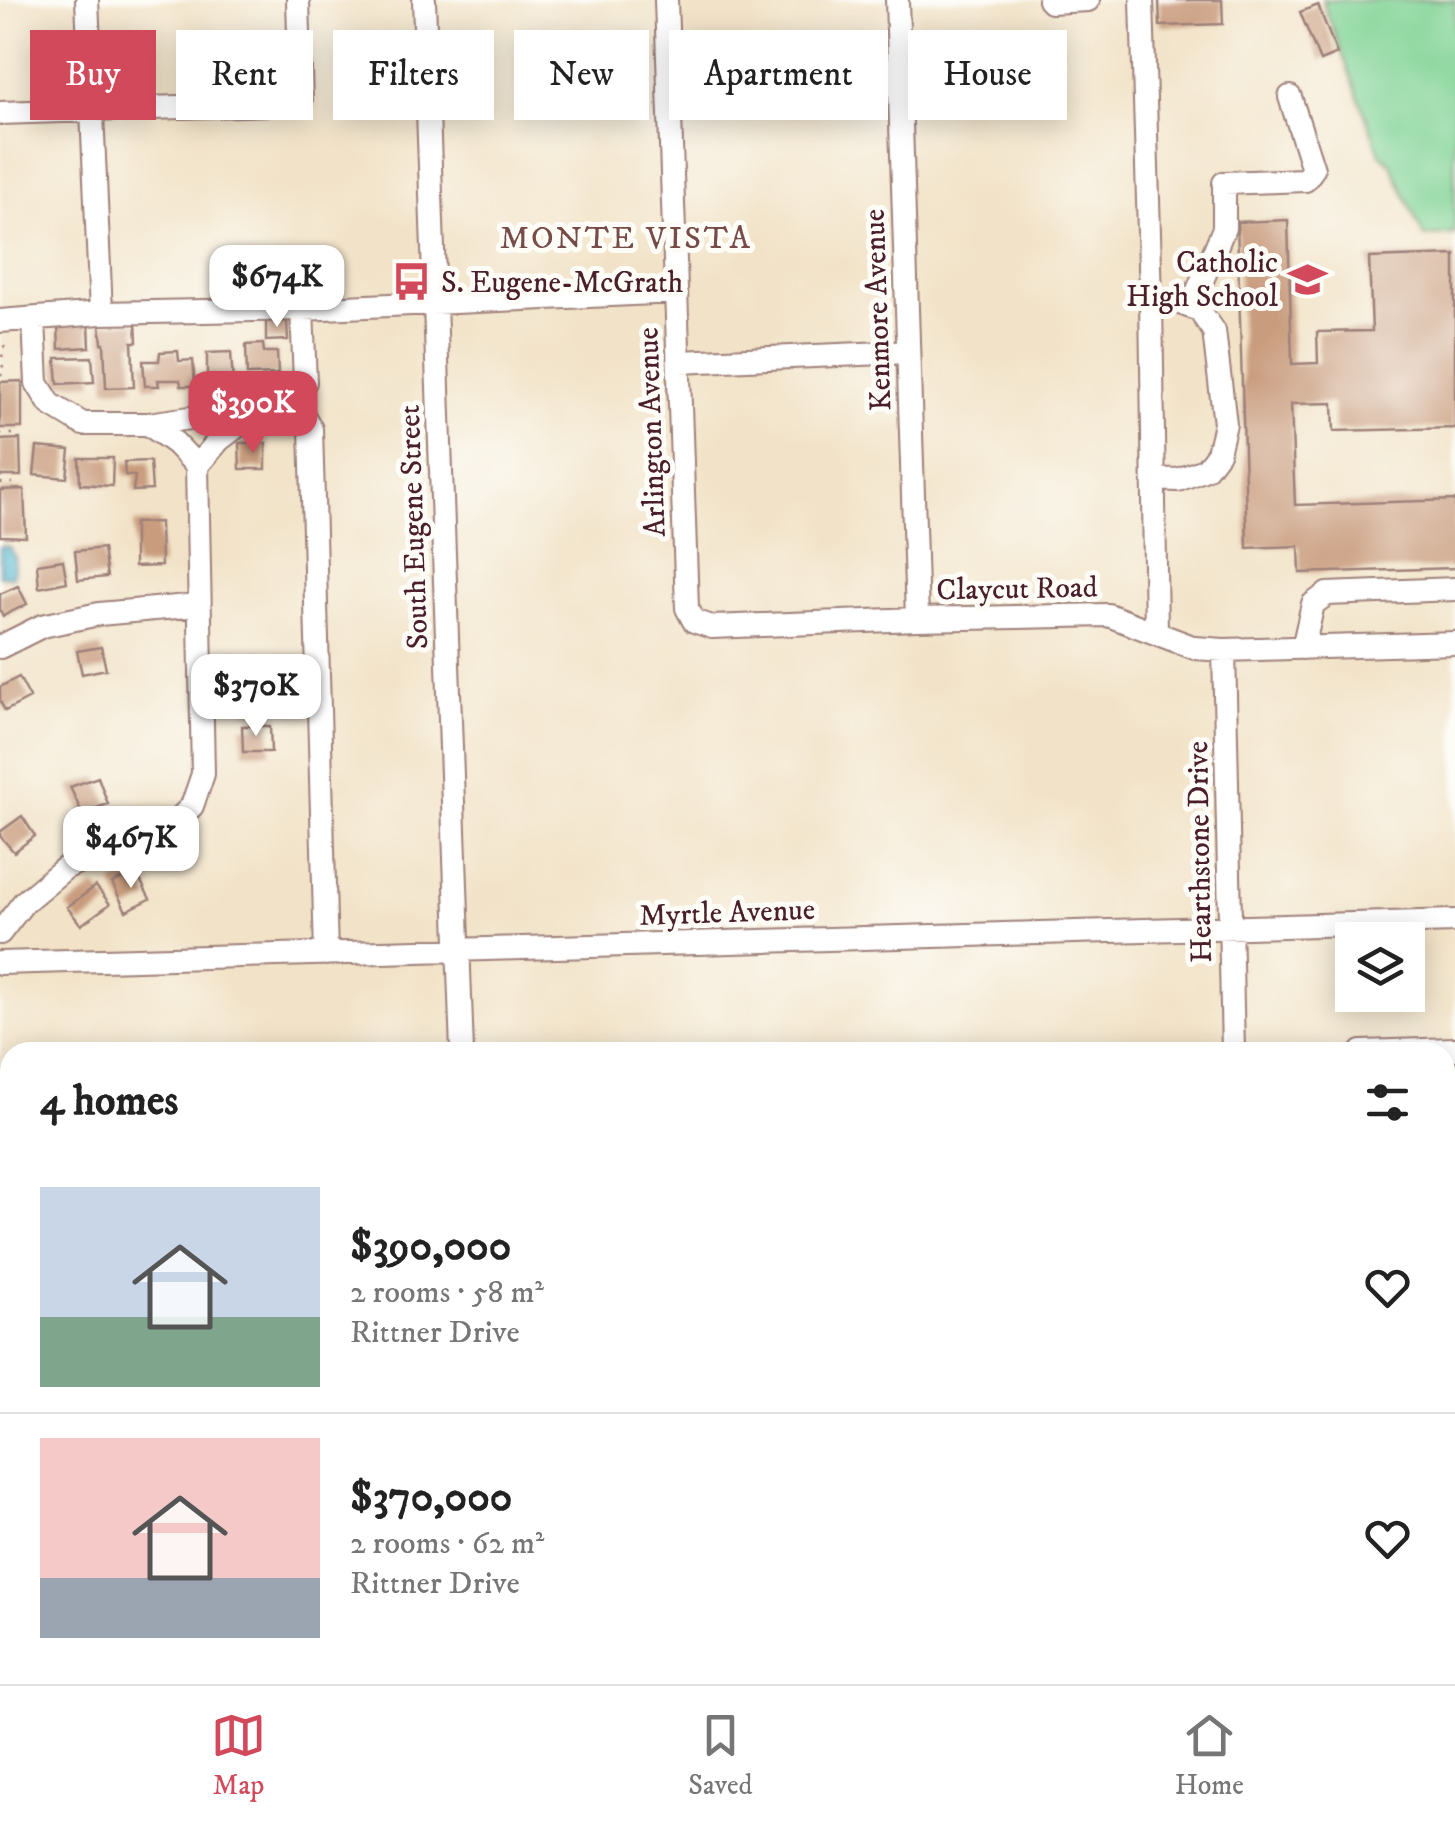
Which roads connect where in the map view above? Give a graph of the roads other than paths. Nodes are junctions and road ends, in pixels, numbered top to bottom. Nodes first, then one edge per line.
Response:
1 (87, 0) edge
2 (298, 0) edge
3 (424, 0) edge
4 (666, 0) edge
5 (897, 0) edge
6 (1048, 0) edge
7 (1088, 0) edge
8 (1142, 0) edge
9 (88, 30) edge
10 (1290, 98) dead end
11 (156, 109) edge
12 (30, 112) edge
13 (0, 113) edge
14 (91, 120) edge
15 (676, 292) junction
16 (1151, 300) junction
17 (434, 302) junction
18 (1191, 307) junction
19 (302, 309) junction
20 (101, 313) junction
21 (34, 320) junction
22 (4, 332) edge
23 (908, 352) junction
24 (680, 362) junction
25 (294, 398) junction
26 (245, 420) junction
27 (148, 424) junction
28 (197, 466) junction
29 (1154, 479) junction
30 (1455, 589) edge
31 (198, 605) junction
32 (917, 619) junction
33 (694, 621) joint
34 (1156, 634) junction
35 (1455, 644) edge
36 (0, 647) edge
37 (1303, 648) junction
38 (1224, 650) junction
39 (1455, 921) edge
40 (1230, 928) junction
41 (0, 932) edge
42 (458, 950) junction
43 (326, 954) junction
44 (0, 963) edge
45 (462, 1042) edge
46 (1233, 1042) edge

1 - 9 street
2 - 11 street
3 - 17 street, South Eugene Street
4 - 15 street, Arlington Avenue
5 - 23 street, Kenmore Avenue
6 - 7 street
8 - 16 street
10 - 18 street
12 - 13 street
14 - 20 street
15 - 17 street
15 - 24 street, Arlington Avenue
16 - 18 street
16 - 29 street
17 - 19 street
17 - 42 street, South Eugene Street
18 - 29 street
19 - 20 street
19 - 25 street
20 - 21 street
21 - 22 street
21 - 27 street
23 - 24 street
23 - 32 street, Kenmore Avenue
24 - 33 street, Arlington Avenue
25 - 26 street
25 - 43 street
26 - 27 street
26 - 28 street
27 - 28 street
28 - 31 street
29 - 34 street
30 - 37 street
31 - 36 street
31 - 41 street
32 - 33 street, Claycut Road
32 - 34 street, Claycut Road
34 - 38 street, Claycut Road
35 - 37 street, Claycut Road
37 - 38 street, Claycut Road
38 - 40 street, Hearthstone Drive
39 - 40 street, Myrtle Avenue
40 - 42 street, Myrtle Avenue
40 - 46 street, Hearthstone Drive
42 - 43 street, Myrtle Avenue
42 - 45 street, South Eugene Street
43 - 44 street, Myrtle Avenue

